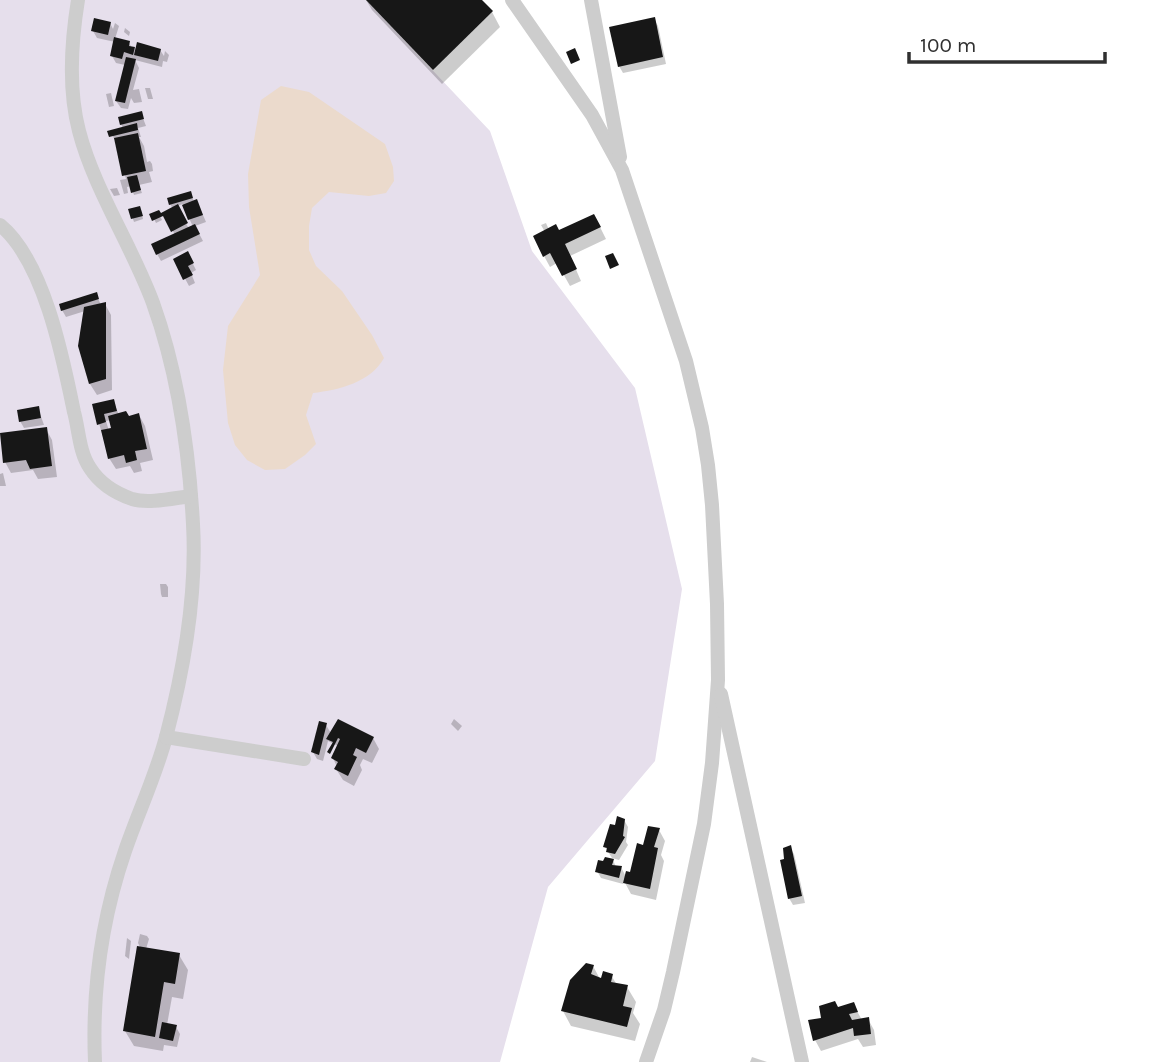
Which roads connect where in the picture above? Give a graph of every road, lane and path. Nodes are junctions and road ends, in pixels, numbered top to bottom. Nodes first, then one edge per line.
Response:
1 (78, 0) edge
2 (512, 0) edge
3 (591, 0) edge
4 (622, 170) junction
5 (0, 225) edge
6 (191, 496) junction
7 (718, 680) junction
8 (166, 737) junction
9 (303, 759) dead end
10 (95, 1062) edge
11 (646, 1062) edge
12 (802, 1062) edge

1 - 6 street
2 - 4 street
3 - 4 street
4 - 7 street
5 - 6 street
6 - 8 street
7 - 11 street
7 - 12 street
8 - 9 street
8 - 10 street

